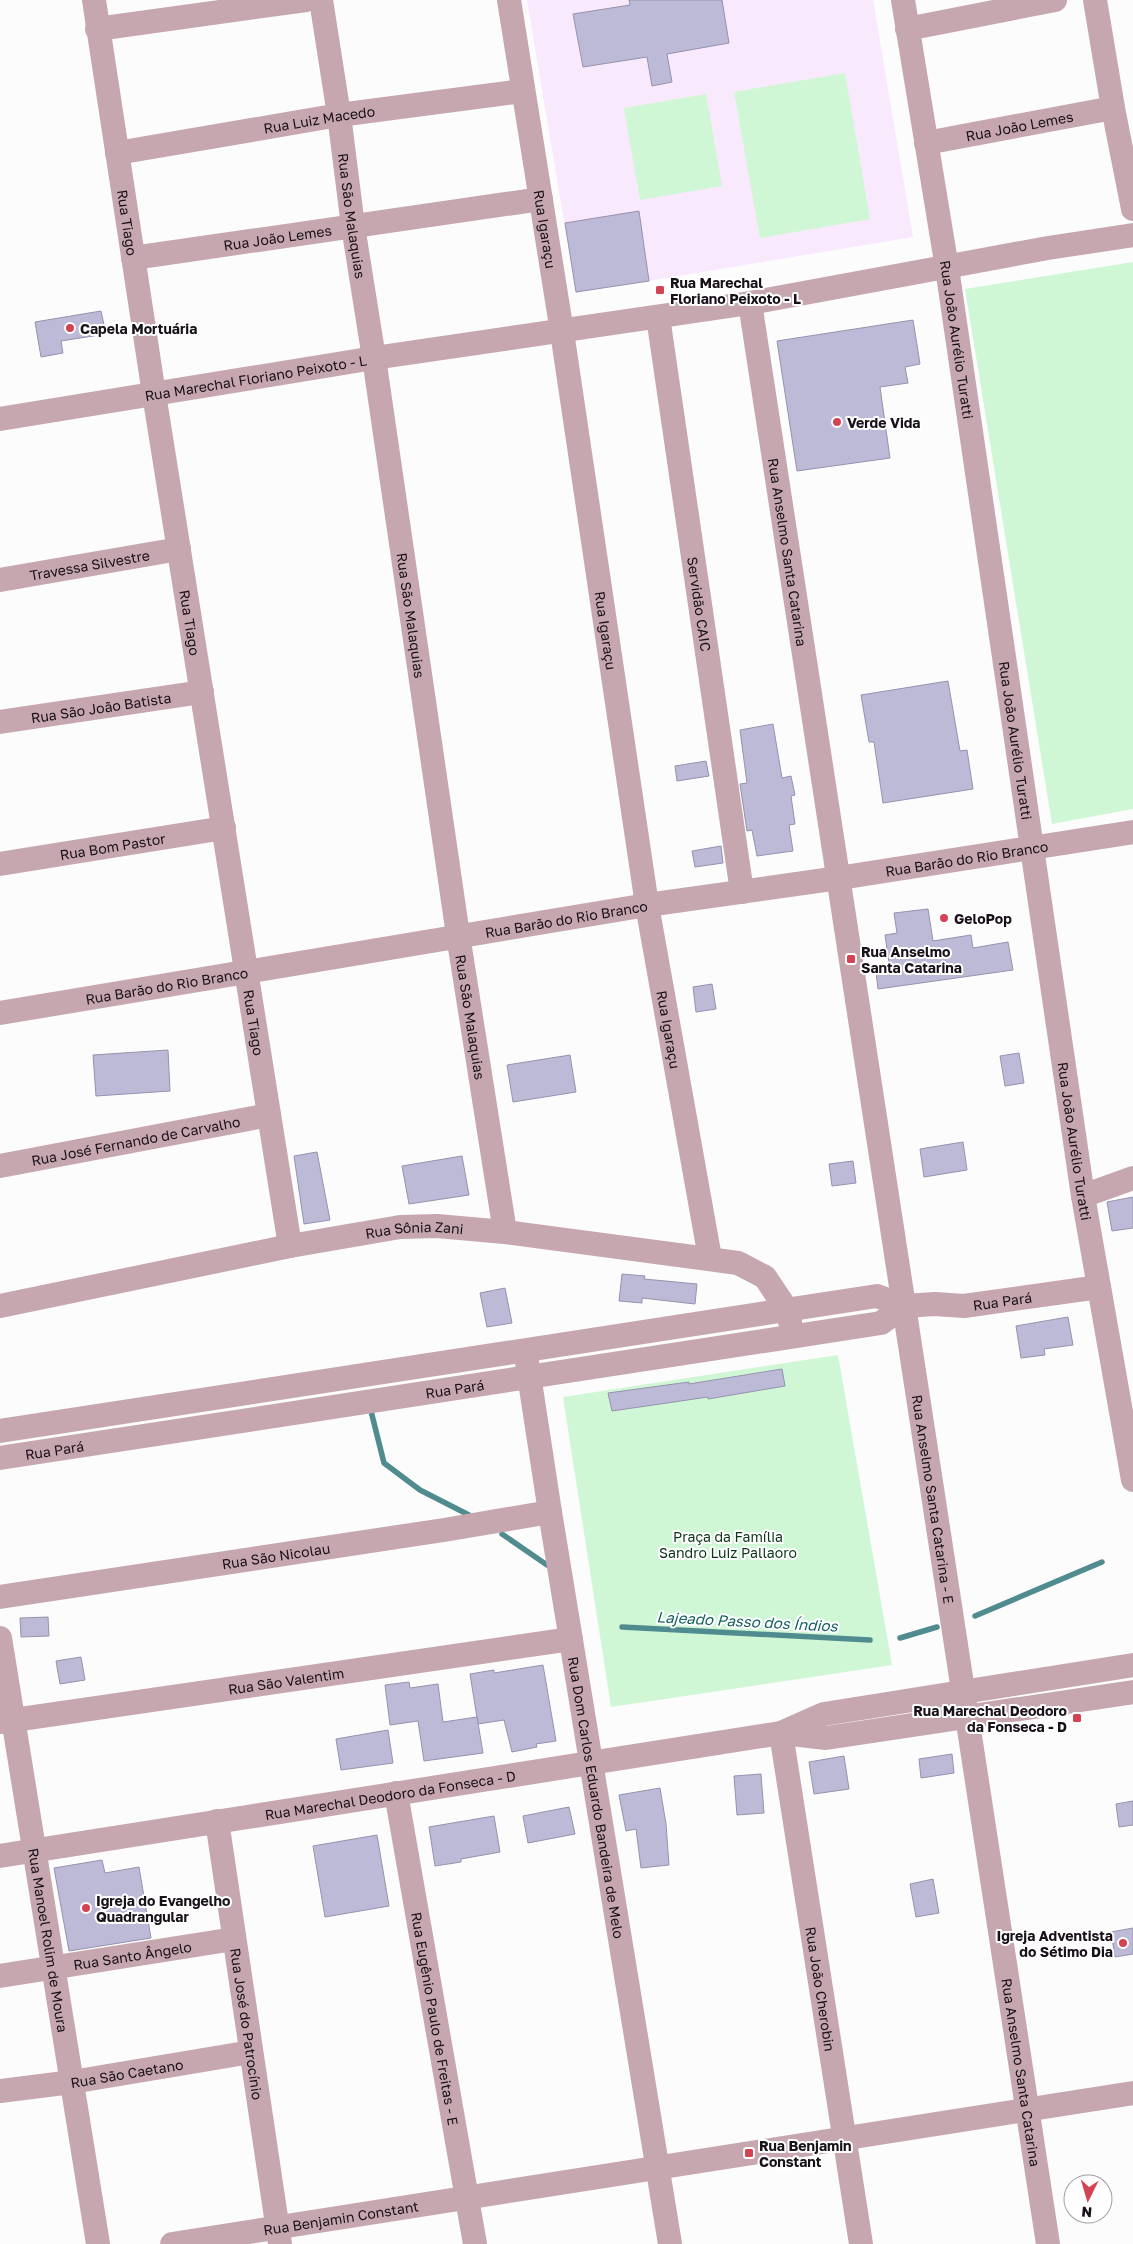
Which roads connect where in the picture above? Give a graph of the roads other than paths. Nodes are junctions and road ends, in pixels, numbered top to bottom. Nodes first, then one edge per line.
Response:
1 (94, 0) edge
2 (306, 0) edge
3 (321, 0) edge
4 (509, 0) edge
5 (903, 0) edge
6 (1055, 0) edge
7 (1095, 0) edge
8 (908, 29) junction
9 (98, 30) junction
10 (523, 91) junction
11 (1112, 108) junction
12 (339, 114) junction
13 (926, 143) junction
14 (116, 153) junction
15 (540, 199) junction
16 (1133, 209) edge
17 (353, 226) junction
18 (1133, 235) edge
19 (133, 258) junction
20 (947, 268) junction
21 (750, 303) junction
22 (658, 317) junction
23 (562, 332) junction
24 (374, 358) junction
25 (154, 394) junction
26 (0, 419) edge
27 (179, 548) junction
28 (0, 580) edge
29 (202, 692) junction
30 (0, 722) edge
31 (224, 828) junction
32 (1133, 832) edge
33 (1032, 848) junction
34 (0, 864) edge
35 (838, 878) junction
36 (742, 892) junction
37 (647, 904) junction
38 (458, 935) junction
39 (246, 971) junction
40 (0, 1013) edge
41 (270, 1115) junction
42 (0, 1166) edge
43 (1133, 1178) edge
44 (1083, 1196) junction
45 (505, 1232) junction
46 (290, 1246) junction
47 (710, 1258) junction
48 (1099, 1287) junction
49 (0, 1306) edge
50 (904, 1306) junction
51 (787, 1310) junction
52 (793, 1336) junction
53 (525, 1350) junction
54 (529, 1377) junction
55 (0, 1431) edge
56 (0, 1458) edge
57 (1133, 1480) edge
58 (550, 1512) junction
59 (0, 1596) edge
60 (0, 1638) edge
61 (571, 1639) junction
62 (1133, 1665) edge
63 (963, 1692) junction
64 (1133, 1692) edge
65 (967, 1719) junction
66 (7, 1721) edge
67 (781, 1733) junction
68 (591, 1763) junction
69 (396, 1793) junction
70 (217, 1821) junction
71 (34, 1850) junction
72 (0, 1856) edge
73 (234, 1939) junction
74 (53, 1967) junction
75 (0, 1976) edge
76 (251, 2052) junction
77 (72, 2082) junction
78 (0, 2091) edge
79 (1133, 2093) edge
80 (1027, 2109) junction
81 (844, 2138) junction
82 (658, 2168) junction
83 (467, 2198) junction
84 (279, 2236) edge
85 (98, 2244) edge
86 (172, 2244) edge
87 (475, 2244) edge
88 (670, 2244) edge
89 (861, 2244) edge
90 (1048, 2244) edge

1 - 9 street, Rua Tiago
2 - 9 street
3 - 12 street, Rua São Malaquias
4 - 10 street, Rua Igaraçu
5 - 8 street, Rua João Aurélio Turatti
6 - 8 street
7 - 11 street
8 - 13 street, Rua João Aurélio Turatti
9 - 14 street, Rua Tiago
10 - 12 street, Rua Luiz Macedo
10 - 15 street, Rua Igaraçu
11 - 13 street, Rua João Lemes
11 - 16 street
12 - 14 street, Rua Luiz Macedo
12 - 17 street, Rua São Malaquias
13 - 20 street, Rua João Aurélio Turatti
14 - 19 street, Rua Tiago
15 - 17 street, Rua João Lemes
15 - 23 street, Rua Igaraçu
17 - 19 street, Rua João Lemes
17 - 24 street, Rua São Malaquias
18 - 20 street, Rua Marechal Floriano Peixoto - L
19 - 25 street, Rua Tiago
20 - 21 street, Rua Marechal Floriano Peixoto - L
20 - 33 street, Rua João Aurélio Turatti
21 - 22 street, Rua Marechal Floriano Peixoto - L
21 - 35 street, Rua Anselmo Santa Catarina
22 - 23 street, Rua Marechal Floriano Peixoto - L
22 - 36 street, Servidão CAIC
23 - 24 street, Rua Marechal Floriano Peixoto - L
23 - 37 street, Rua Igaraçu
24 - 25 street, Rua Marechal Floriano Peixoto - L
24 - 38 street, Rua São Malaquias
25 - 26 street, Rua Marechal Floriano Peixoto - L
25 - 27 street, Rua Tiago
27 - 28 street, Travessa Silvestre
27 - 29 street, Rua Tiago
29 - 30 street, Rua São João Batista
29 - 31 street, Rua Tiago
31 - 34 street, Rua Bom Pastor
31 - 39 street, Rua Tiago
32 - 33 street, Rua Barão do Rio Branco
33 - 35 street, Rua Barão do Rio Branco
33 - 44 street, Rua João Aurélio Turatti
35 - 36 street, Rua Barão do Rio Branco
35 - 50 street, Rua Anselmo Santa Catarina
36 - 37 street, Rua Barão do Rio Branco
37 - 38 street, Rua Barão do Rio Branco
37 - 47 street, Rua Igaraçu
38 - 39 street, Rua Barão do Rio Branco
38 - 45 street, Rua São Malaquias
39 - 40 street, Rua Barão do Rio Branco
39 - 41 street, Rua Tiago
41 - 42 street, Rua José Fernando de Carvalho
41 - 46 street, Rua Tiago
43 - 44 street
44 - 48 street, Rua João Aurélio Turatti
45 - 46 street, Rua Sônia Zani
45 - 47 street, Rua Sônia Zani
46 - 49 street, Rua Sônia Zani
47 - 51 street, Rua Sônia Zani
48 - 50 street, Rua Pará
48 - 57 street, Rua João Aurélio Turatti
50 - 51 street, Rua Pará
50 - 52 street, Rua Pará
50 - 63 street, Rua Anselmo Santa Catarina - E
51 - 52 street, Rua Sônia Zani
51 - 53 street, Rua Pará
52 - 54 street, Rua Pará
53 - 54 street, Rua Dom Carlos Eduardo Bandeira de Melo
53 - 55 street, Rua Pará
54 - 56 street, Rua Pará
54 - 58 street, Rua Dom Carlos Eduardo Bandeira de Melo
58 - 59 street, Rua São Nicolau
58 - 61 street, Rua Dom Carlos Eduardo Bandeira de Melo
60 - 66 street, Rua Manoel Rolim de Moura
61 - 66 street, Rua São Valentim
61 - 68 street, Rua Dom Carlos Eduardo Bandeira de Melo
62 - 63 street, Rua Marechal Deodoro da Fonseca - D
63 - 65 street, Rua Anselmo Santa Catarina
63 - 67 street, Rua Marechal Deodoro da Fonseca - D
64 - 65 street, Rua Marechal Deodoro da Fonseca - D
65 - 67 street, Rua Marechal Deodoro da Fonseca - D
65 - 80 street, Rua Anselmo Santa Catarina
66 - 71 street, Rua Manoel Rolim de Moura
67 - 68 street, Rua Marechal Deodoro da Fonseca - D
67 - 81 street, Rua João Cherobin
68 - 69 street, Rua Marechal Deodoro da Fonseca - D
68 - 82 street, Rua Dom Carlos Eduardo Bandeira de Melo
69 - 70 street, Rua Marechal Deodoro da Fonseca - D
69 - 83 street, Rua Eugênio Paulo de Freitas - E
70 - 71 street, Rua Marechal Deodoro da Fonseca - D
70 - 73 street, Rua José do Patrocínio
71 - 72 street, Rua Marechal Deodoro da Fonseca - D
71 - 74 street, Rua Manoel Rolim de Moura
73 - 74 street, Rua Santo Ângelo
73 - 76 street, Rua José do Patrocínio
74 - 75 street, Rua Santo Ângelo
74 - 77 street, Rua Manoel Rolim de Moura
76 - 77 street, Rua São Caetano
76 - 84 street, Rua José do Patrocínio
77 - 78 street, Rua São Caetano
77 - 85 street, Rua Manoel Rolim de Moura
79 - 80 street, Rua Benjamin Constant
80 - 81 street, Rua Benjamin Constant
80 - 90 street, Rua Anselmo Santa Catarina
81 - 82 street, Rua Benjamin Constant
81 - 89 street, Rua João Cherobin
82 - 83 street, Rua Benjamin Constant
82 - 88 street, Rua Dom Carlos Eduardo Bandeira de Melo
83 - 84 street, Rua Benjamin Constant
83 - 87 street, Rua Eugênio Paulo de Freitas - E
84 - 86 street, Rua Benjamin Constant

